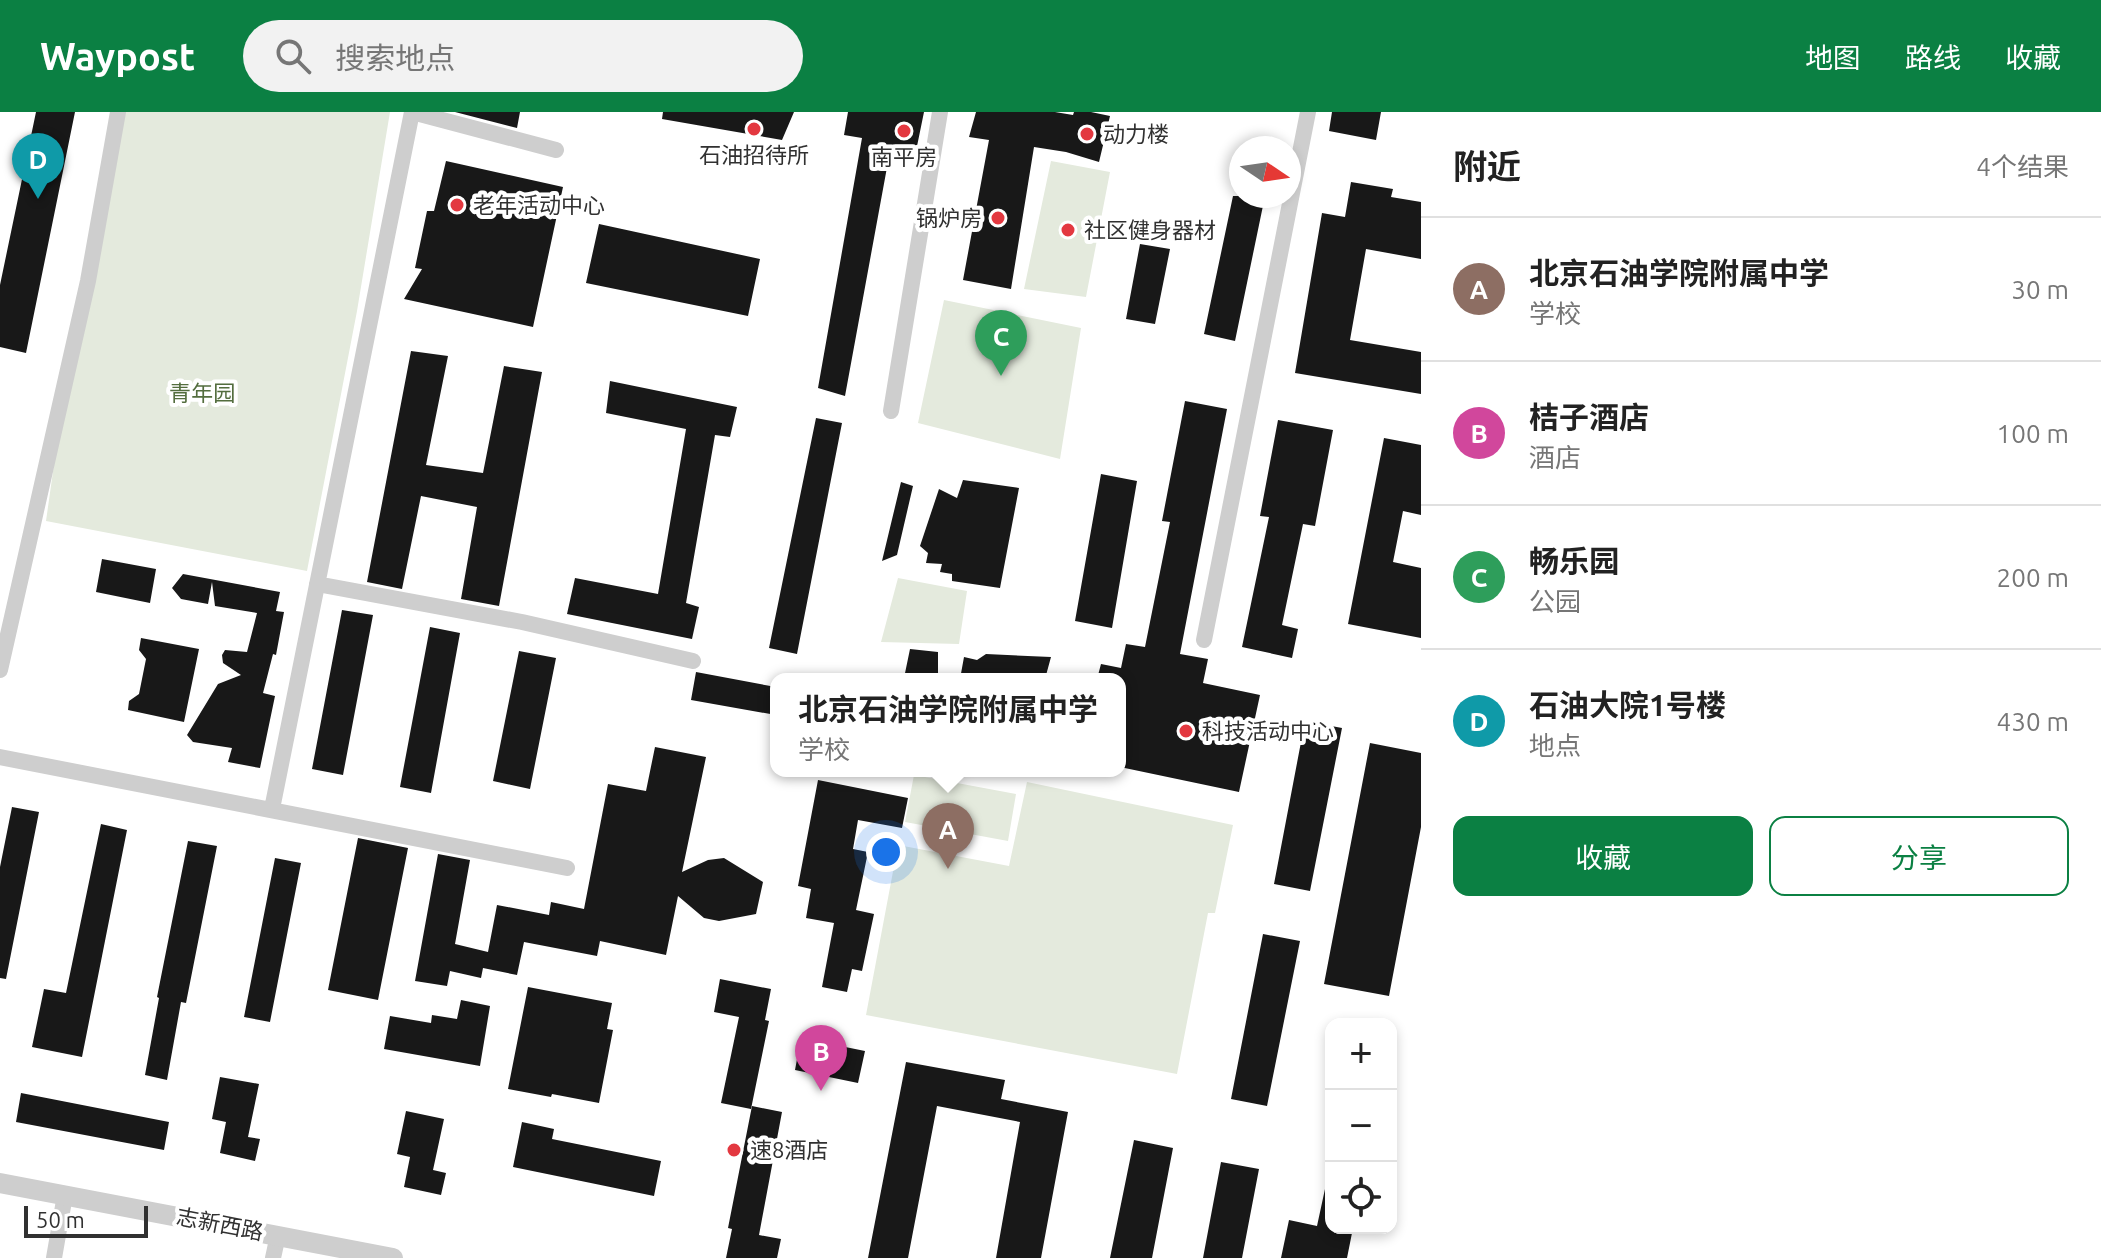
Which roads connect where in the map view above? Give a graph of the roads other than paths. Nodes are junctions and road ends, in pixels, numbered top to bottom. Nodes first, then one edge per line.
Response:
1 (118, 112) edge
2 (412, 112) edge
3 (940, 112) edge
4 (1308, 112) edge
5 (556, 150) dead end
6 (891, 411) dead end
7 (317, 584) junction
8 (1204, 640) dead end
9 (693, 661) dead end
10 (0, 670) edge
11 (0, 757) edge
12 (272, 809) junction
13 (567, 868) dead end
14 (0, 1183) edge
15 (65, 1195) junction
16 (278, 1235) junction
17 (54, 1258) edge
18 (273, 1258) edge
19 (393, 1258) edge

1 - 10 street
2 - 5 street
2 - 7 street
3 - 6 street
4 - 8 street
7 - 9 street
7 - 12 street
11 - 12 street
12 - 13 street
14 - 15 street, 志新西路
15 - 16 street, 志新西路
15 - 17 street
16 - 18 street
16 - 19 street, 志新西路

